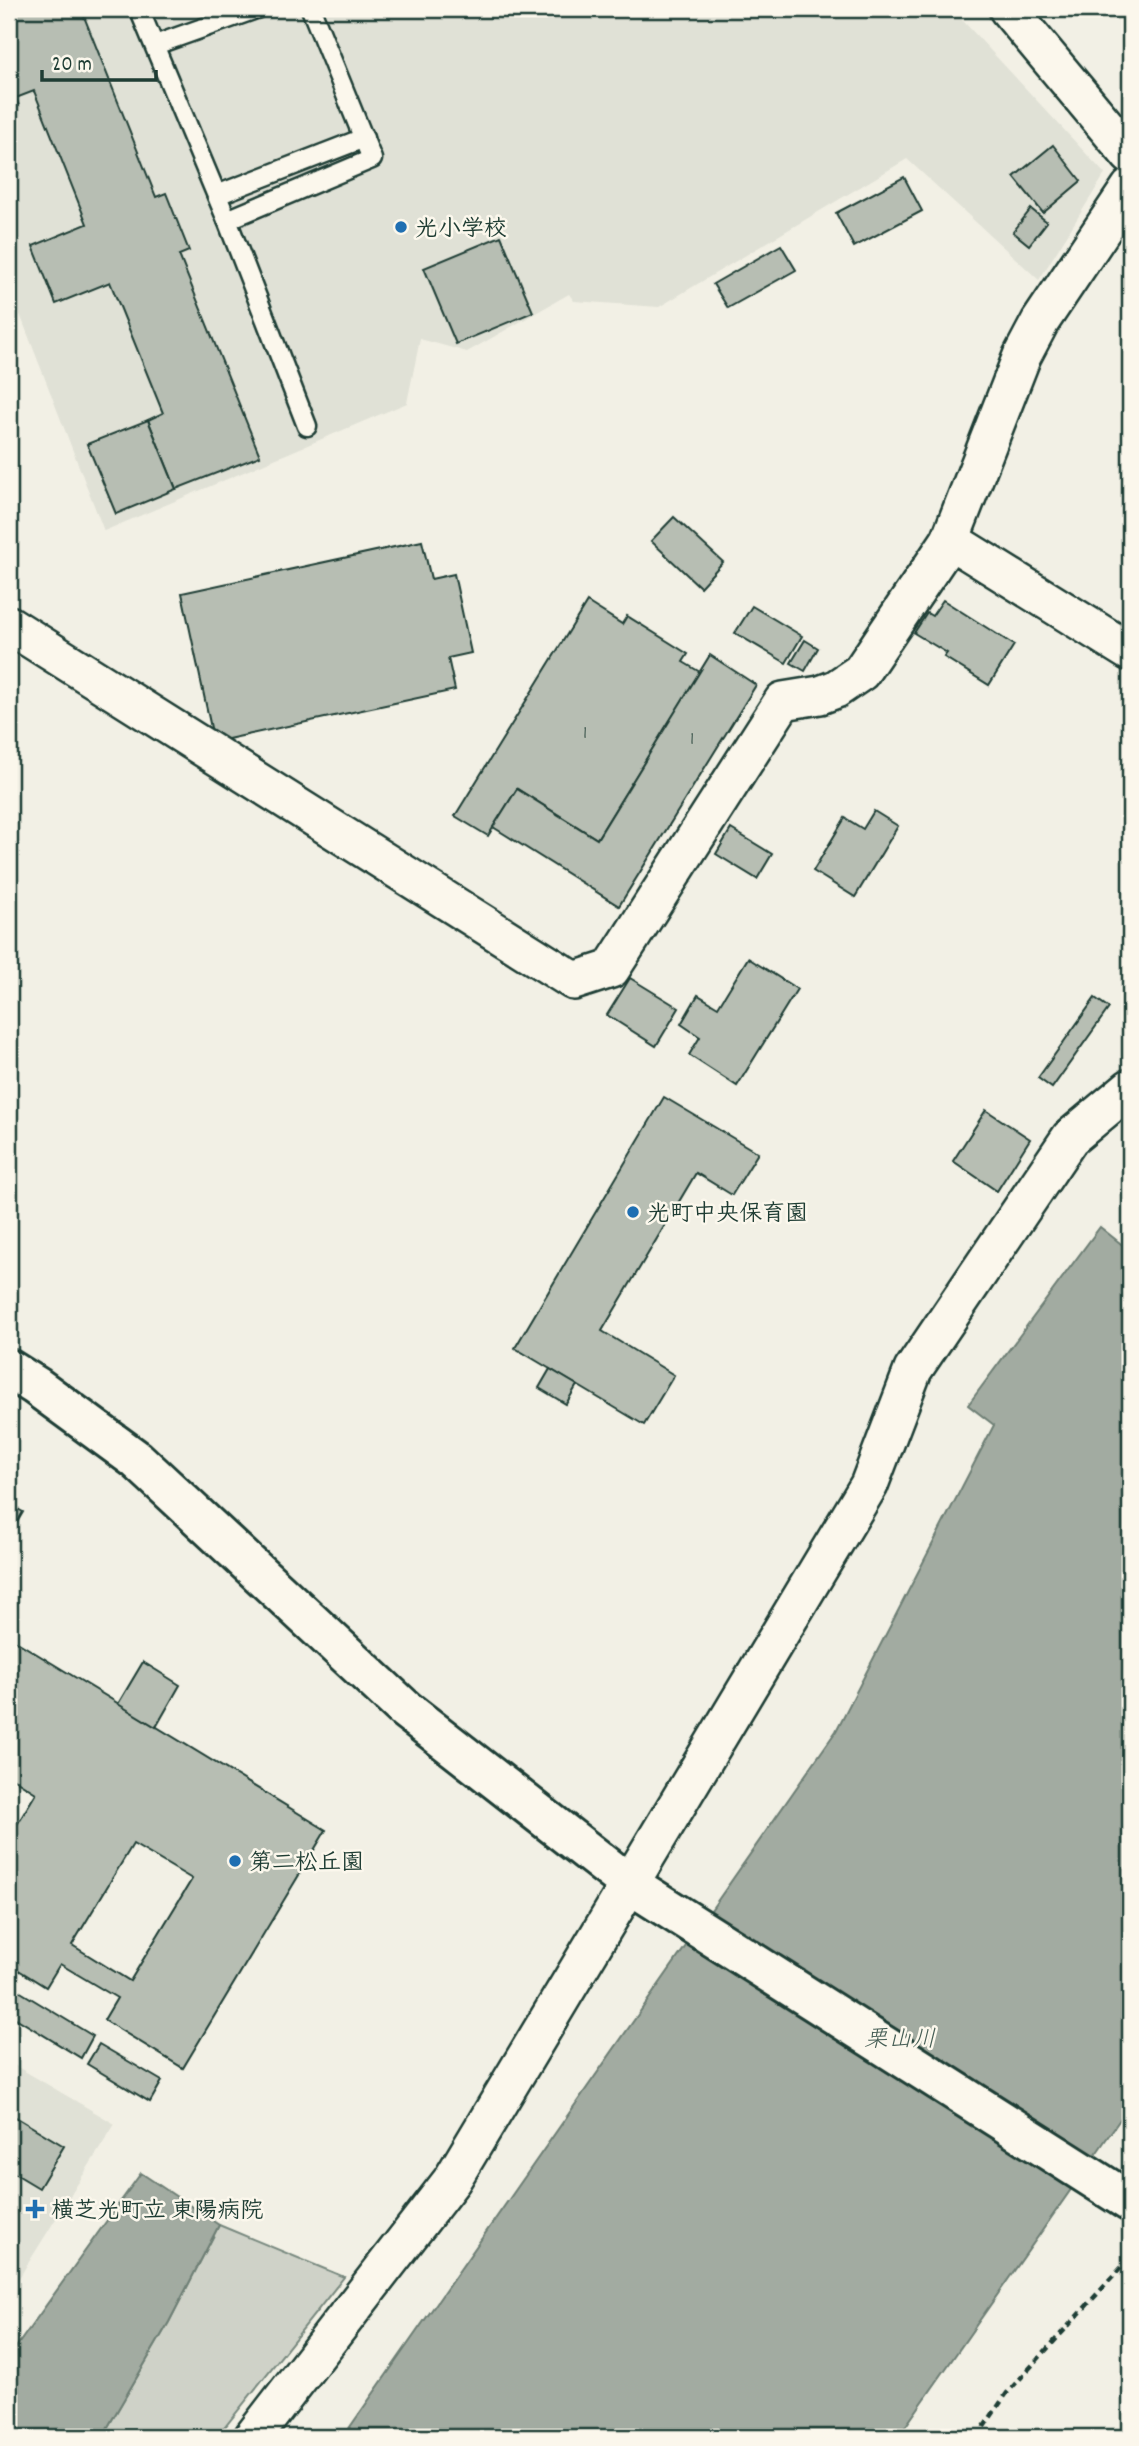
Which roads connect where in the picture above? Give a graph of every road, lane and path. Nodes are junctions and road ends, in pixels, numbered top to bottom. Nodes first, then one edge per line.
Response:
1 (139, 9) edge
2 (256, 9) edge
3 (311, 9) edge
4 (1012, 10) edge
5 (155, 45) junction
6 (364, 138) junction
7 (1130, 155) edge
8 (284, 169) junction
9 (1130, 188) edge
10 (293, 194) junction
11 (217, 195) junction
12 (227, 220) junction
13 (307, 426) dead end
14 (950, 540) junction
15 (13, 639) edge
16 (1130, 652) edge
17 (1130, 1088) edge
18 (9, 1369) edge
19 (628, 1883) junction
20 (1130, 2202) edge
21 (1130, 2258) edge
22 (253, 2437) edge
23 (977, 2437) edge

1 - 5 lane
2 - 5 lane
3 - 6 lane
4 - 7 street
5 - 11 lane
6 - 8 lane
6 - 10 lane
8 - 10 lane
8 - 11 lane
9 - 14 street
10 - 12 lane
11 - 12 lane
12 - 13 lane
14 - 15 street
14 - 16 street
17 - 19 street
18 - 19 street
19 - 20 street
19 - 22 street
21 - 23 path

